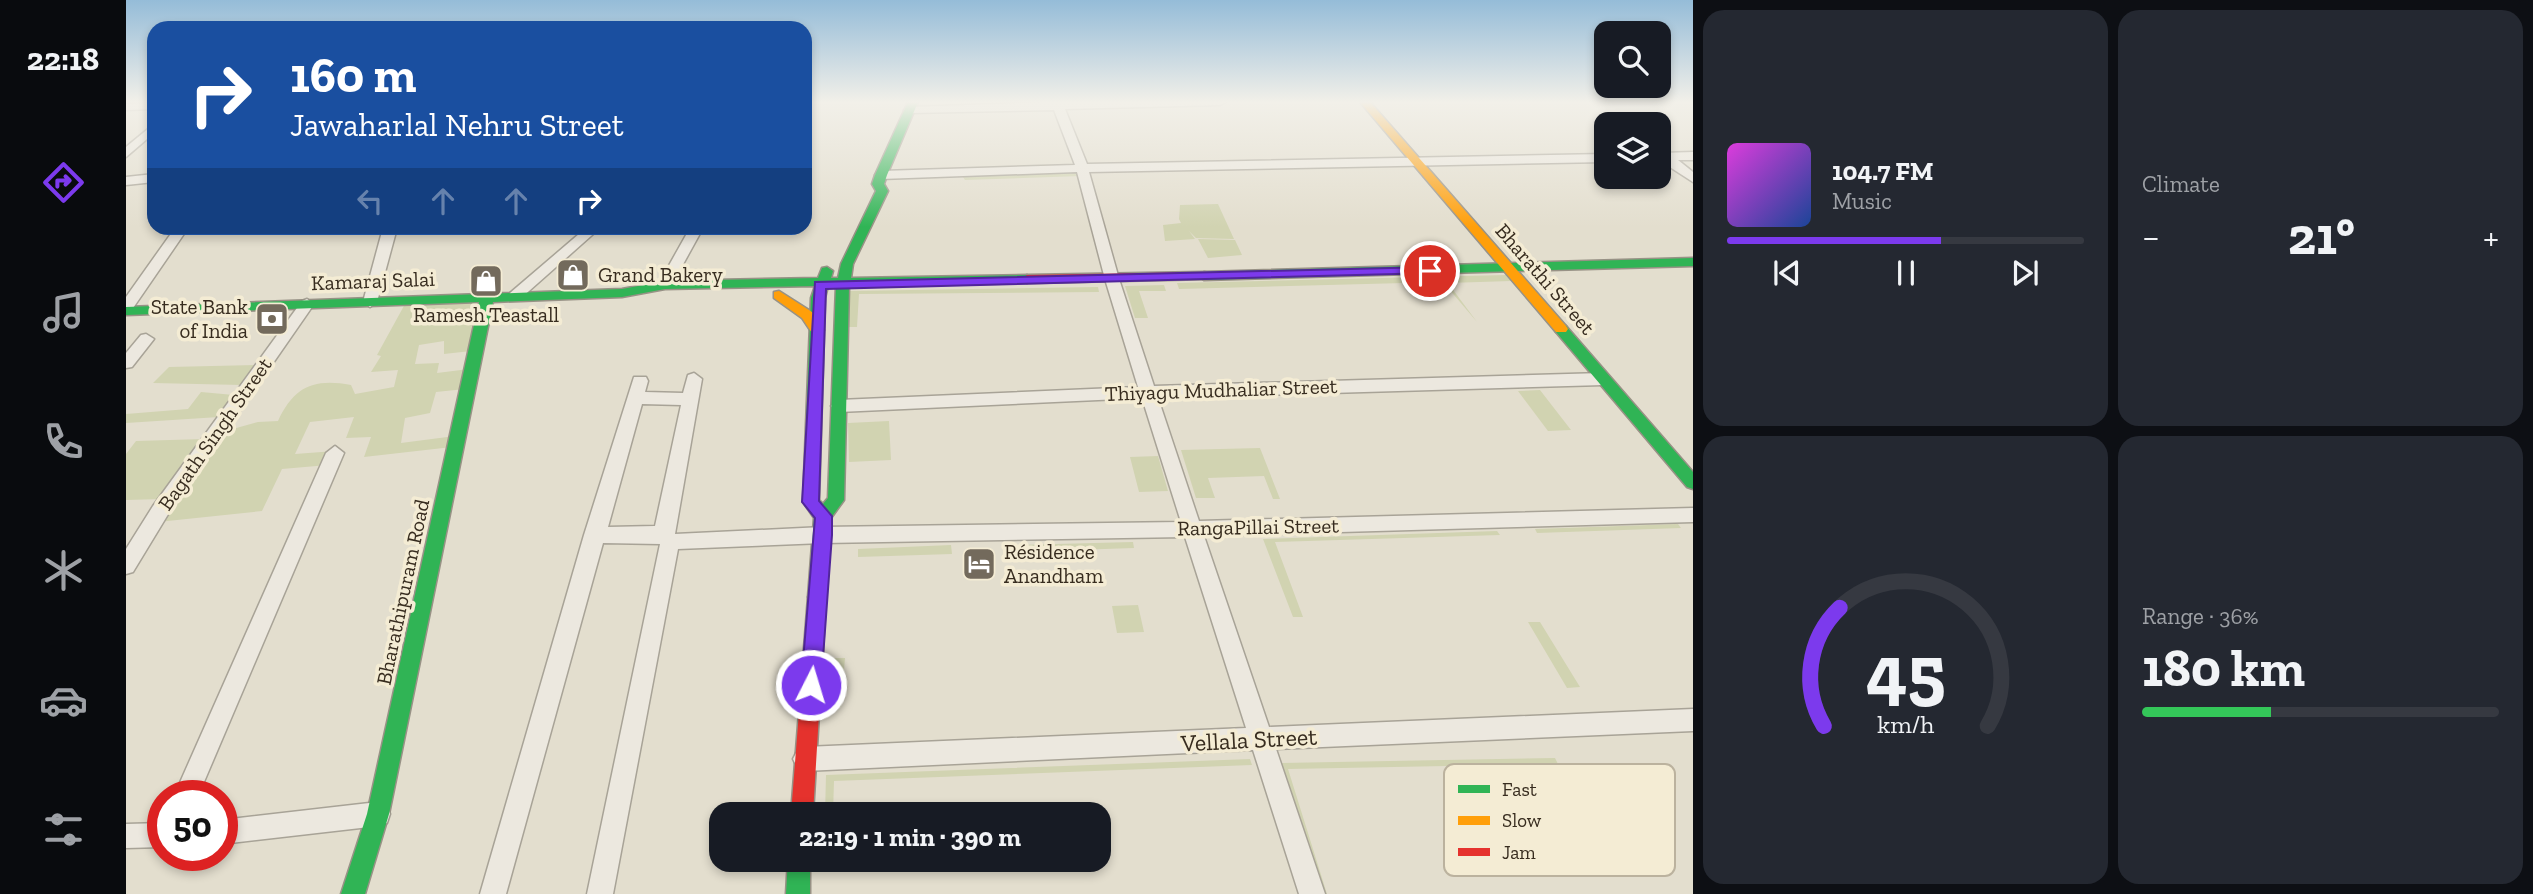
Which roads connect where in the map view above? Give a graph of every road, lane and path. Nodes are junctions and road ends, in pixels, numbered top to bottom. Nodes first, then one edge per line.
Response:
1 (895, 144) edge
2 (1073, 144) edge
3 (1399, 144) edge
4 (1693, 156) edge
5 (1671, 157) edge
6 (1594, 159) edge
7 (1671, 163) edge
8 (1415, 164) junction
9 (1082, 168) junction
10 (1693, 178) edge
11 (147, 179) edge
12 (880, 180) junction
13 (126, 181) edge
14 (177, 235) edge
15 (388, 235) edge
16 (585, 235) edge
17 (692, 235) edge
18 (1693, 262) edge
19 (1510, 268) junction
20 (1112, 279) junction
21 (665, 285) junction
22 (819, 292) junction
23 (842, 292) junction
24 (622, 293) junction
25 (779, 295) junction
26 (515, 296) junction
27 (487, 298) junction
28 (370, 302) junction
29 (307, 304) junction
30 (126, 309) edge
31 (817, 330) junction
32 (146, 339) dead end
33 (126, 363) edge
34 (1603, 379) junction
35 (1149, 392) junction
36 (839, 406) junction
37 (335, 453) dead end
38 (1693, 483) edge
39 (1693, 515) edge
40 (823, 526) junction
41 (1193, 529) junction
42 (594, 535) junction
43 (666, 538) junction
44 (126, 566) edge
45 (1693, 720) edge
46 (1262, 739) junction
47 (805, 759) junction
48 (193, 780) edge
49 (803, 802) edge
50 (378, 814) junction
51 (238, 830) edge
52 (147, 835) edge
53 (126, 836) edge
54 (799, 872) edge
55 (354, 894) edge
56 (494, 894) edge
57 (600, 894) edge
58 (798, 894) edge
59 (1312, 894) edge

1 - 12 main road
2 - 9 street
3 - 8 main road, Bharathi Street
4 - 5 street
6 - 8 street
7 - 10 street
8 - 9 street
8 - 19 main road, Bharathi Street
9 - 12 street
9 - 20 street
11 - 13 street
12 - 22 main road
12 - 23 main road
14 - 30 street
15 - 28 street
16 - 26 street
17 - 21 street
18 - 19 main road, Kamaraj Salai
19 - 20 main road, Kamaraj Salai
19 - 34 main road, Bharathi Street
20 - 23 main road, Kamaraj Salai
20 - 35 street
21 - 22 main road, Kamaraj Salai
21 - 24 main road, Kamaraj Salai
22 - 23 main road, Kamaraj Salai
22 - 25 main road, Kamaraj Salai
22 - 31 main road
23 - 36 main road
24 - 25 main road, Kamaraj Salai
24 - 26 main road, Kamaraj Salai
25 - 31 main road
26 - 27 main road, Kamaraj Salai
27 - 28 main road, Kamaraj Salai
27 - 50 main road, Bharathipuram Road
28 - 29 main road, Kamaraj Salai
29 - 30 main road, Kamaraj Salai
29 - 44 street, Bagath Singh Street
31 - 40 main road
32 - 33 street
34 - 35 street, Thiyagu Mudhaliar Street
34 - 38 main road, Bharathi Street
35 - 36 street, Thiyagu Mudhaliar Street
35 - 41 street
36 - 40 main road
37 - 48 street
39 - 41 street, RangaPillai Street
40 - 41 street, RangaPillai Street
40 - 43 street, RangaPillai Street
40 - 47 main road
41 - 46 street
42 - 43 street, RangaPillai Street
42 - 43 street
42 - 56 street
43 - 57 street
45 - 46 street, Vellala Street
46 - 47 street, Vellala Street
46 - 59 street
47 - 49 main road
50 - 51 street
50 - 55 main road, Bharathipuram Road
52 - 53 street
54 - 58 main road

